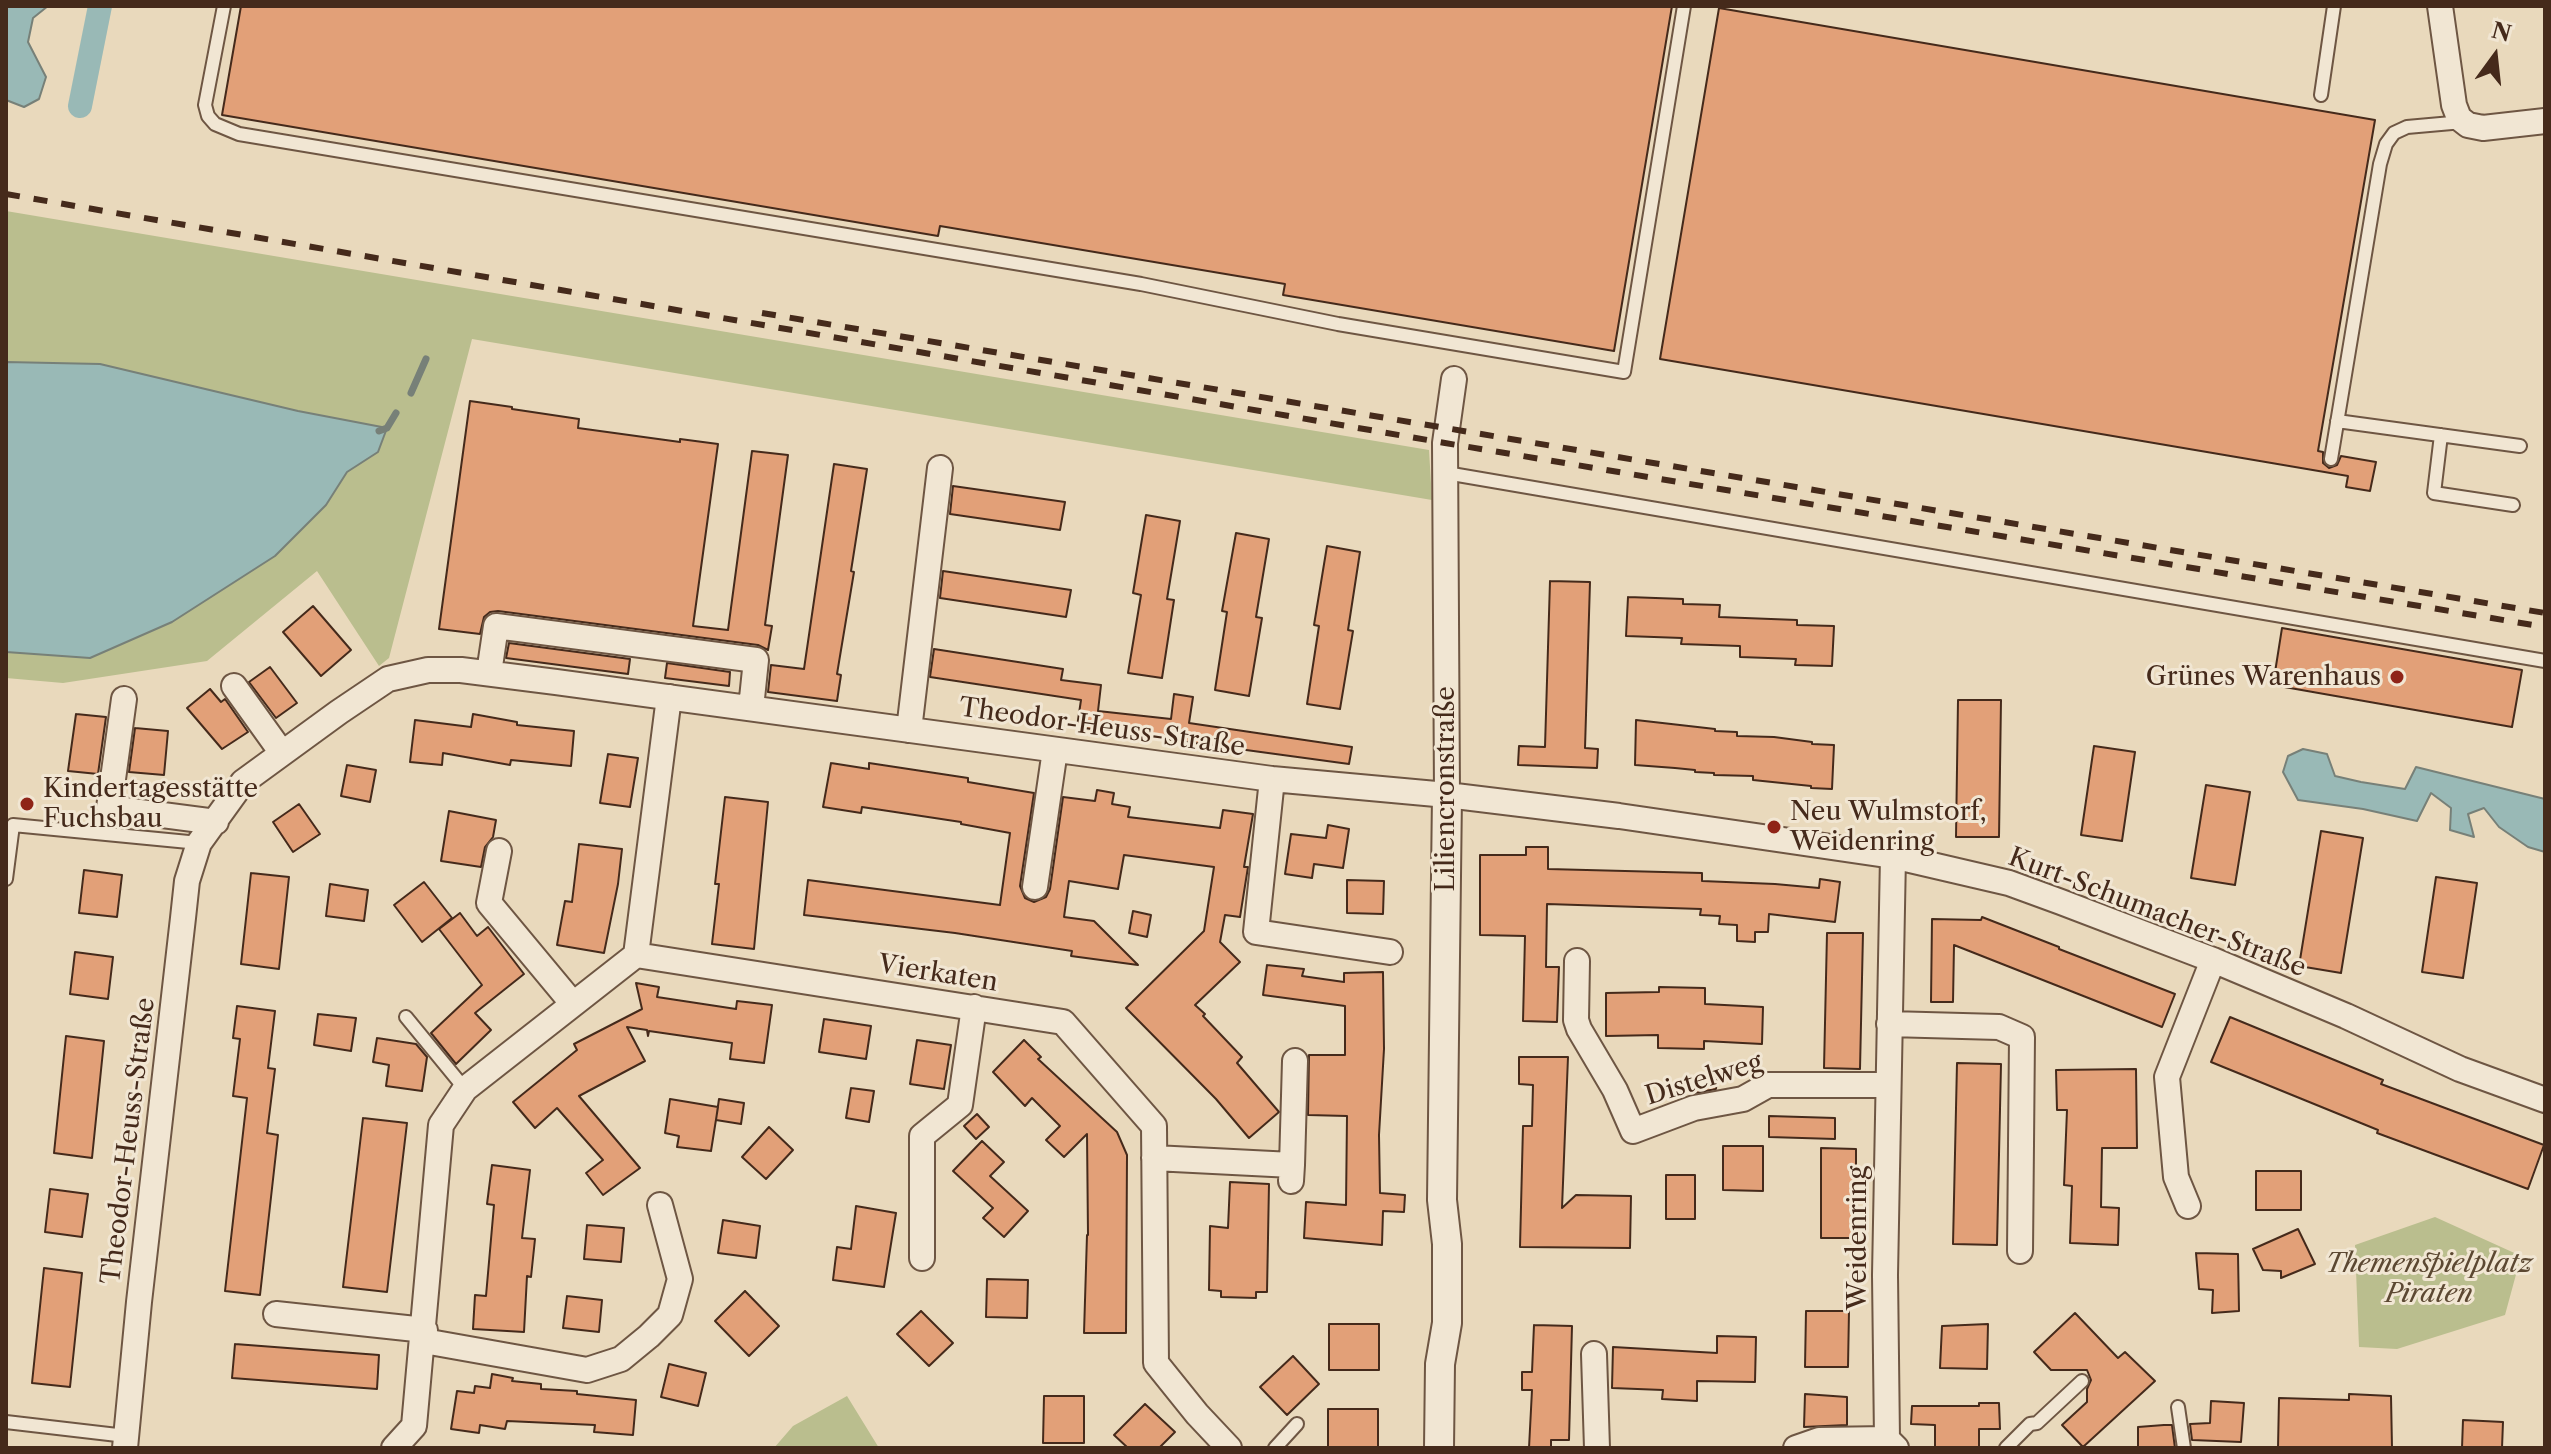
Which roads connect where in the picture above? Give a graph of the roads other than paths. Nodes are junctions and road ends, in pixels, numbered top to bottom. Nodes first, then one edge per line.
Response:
1 (224, 6) edge
2 (1684, 6) edge
3 (2334, 6) edge
4 (2440, 6) edge
5 (2321, 95) dead end
6 (2545, 121) edge
7 (2463, 122) junction
8 (1454, 379) dead end
9 (2337, 421) junction
10 (2441, 435) junction
11 (2520, 446) dead end
12 (2331, 459) dead end
13 (940, 468) dead end
14 (1446, 473) junction
15 (2513, 505) dead end
16 (2545, 661) edge
17 (489, 673) junction
18 (234, 686) dead end
19 (669, 697) junction
20 (124, 699) dead end
21 (751, 708) junction
22 (909, 730) junction
23 (1055, 750) junction
24 (282, 753) junction
25 (1272, 779) junction
26 (1447, 795) junction
27 (216, 822) junction
28 (199, 843) junction
29 (499, 851) dead end
30 (1893, 856) junction
31 (6, 879) edge
32 (1035, 887) dead end
33 (1390, 952) dead end
34 (636, 955) junction
35 (2213, 960) junction
36 (1577, 961) dead end
37 (573, 1004) junction
38 (974, 1007) junction
39 (406, 1017) dead end
40 (1889, 1024) junction
41 (1295, 1061) dead end
42 (1888, 1085) junction
43 (465, 1089) junction
44 (2545, 1100) edge
45 (1154, 1158) junction
46 (660, 1205) dead end
47 (2188, 1206) dead end
48 (2020, 1251) dead end
49 (922, 1258) dead end
50 (276, 1314) dead end
51 (424, 1336) junction
52 (1594, 1354) dead end
53 (2082, 1381) dead end
54 (2178, 1407) dead end
55 (6, 1422) edge
56 (1297, 1424) dead end
57 (126, 1442) edge
58 (1892, 1443) edge
59 (394, 1448) edge
60 (1229, 1448) edge
61 (1275, 1448) edge
62 (1439, 1448) edge
63 (1597, 1448) edge
64 (1797, 1448) edge
65 (2006, 1448) edge
66 (2184, 1448) edge

1 - 2 lane
3 - 5 lane
4 - 7 street
6 - 7 street
7 - 9 lane
8 - 14 street, Liliencronstraße
9 - 10 lane
9 - 12 lane
10 - 11 lane
10 - 15 lane
13 - 22 street
14 - 16 lane
14 - 26 street, Liliencronstraße
17 - 19 street, Theodor-Heuss-Straße
17 - 21 street
17 - 24 street, Theodor-Heuss-Straße
18 - 24 street
19 - 21 street, Theodor-Heuss-Straße
19 - 34 street
20 - 27 street
21 - 22 street, Theodor-Heuss-Straße
22 - 23 street, Theodor-Heuss-Straße
23 - 25 street, Theodor-Heuss-Straße
23 - 32 street
24 - 27 street, Theodor-Heuss-Straße
25 - 26 street, Theodor-Heuss-Straße
25 - 33 street
26 - 30 street, Kurt-Schumacher-Straße
26 - 62 street, Liliencronstraße
27 - 28 street, Theodor-Heuss-Straße
28 - 31 lane
28 - 57 street, Theodor-Heuss-Straße
29 - 37 street
30 - 35 street, Kurt-Schumacher-Straße
30 - 40 street, Weidenring
34 - 37 street
34 - 38 street, Vierkaten
35 - 44 street, Kurt-Schumacher-Straße
35 - 47 street
36 - 42 street, Distelweg
37 - 43 street
38 - 45 street, Vierkaten
38 - 49 street
39 - 43 lane
40 - 42 street, Weidenring
40 - 48 street
41 - 45 street
42 - 58 street, Weidenring
43 - 51 street
45 - 60 street, Vierkaten
46 - 51 street
50 - 51 street
51 - 59 street
52 - 63 street
53 - 65 lane
54 - 66 lane
55 - 57 lane
56 - 61 lane
58 - 64 street

